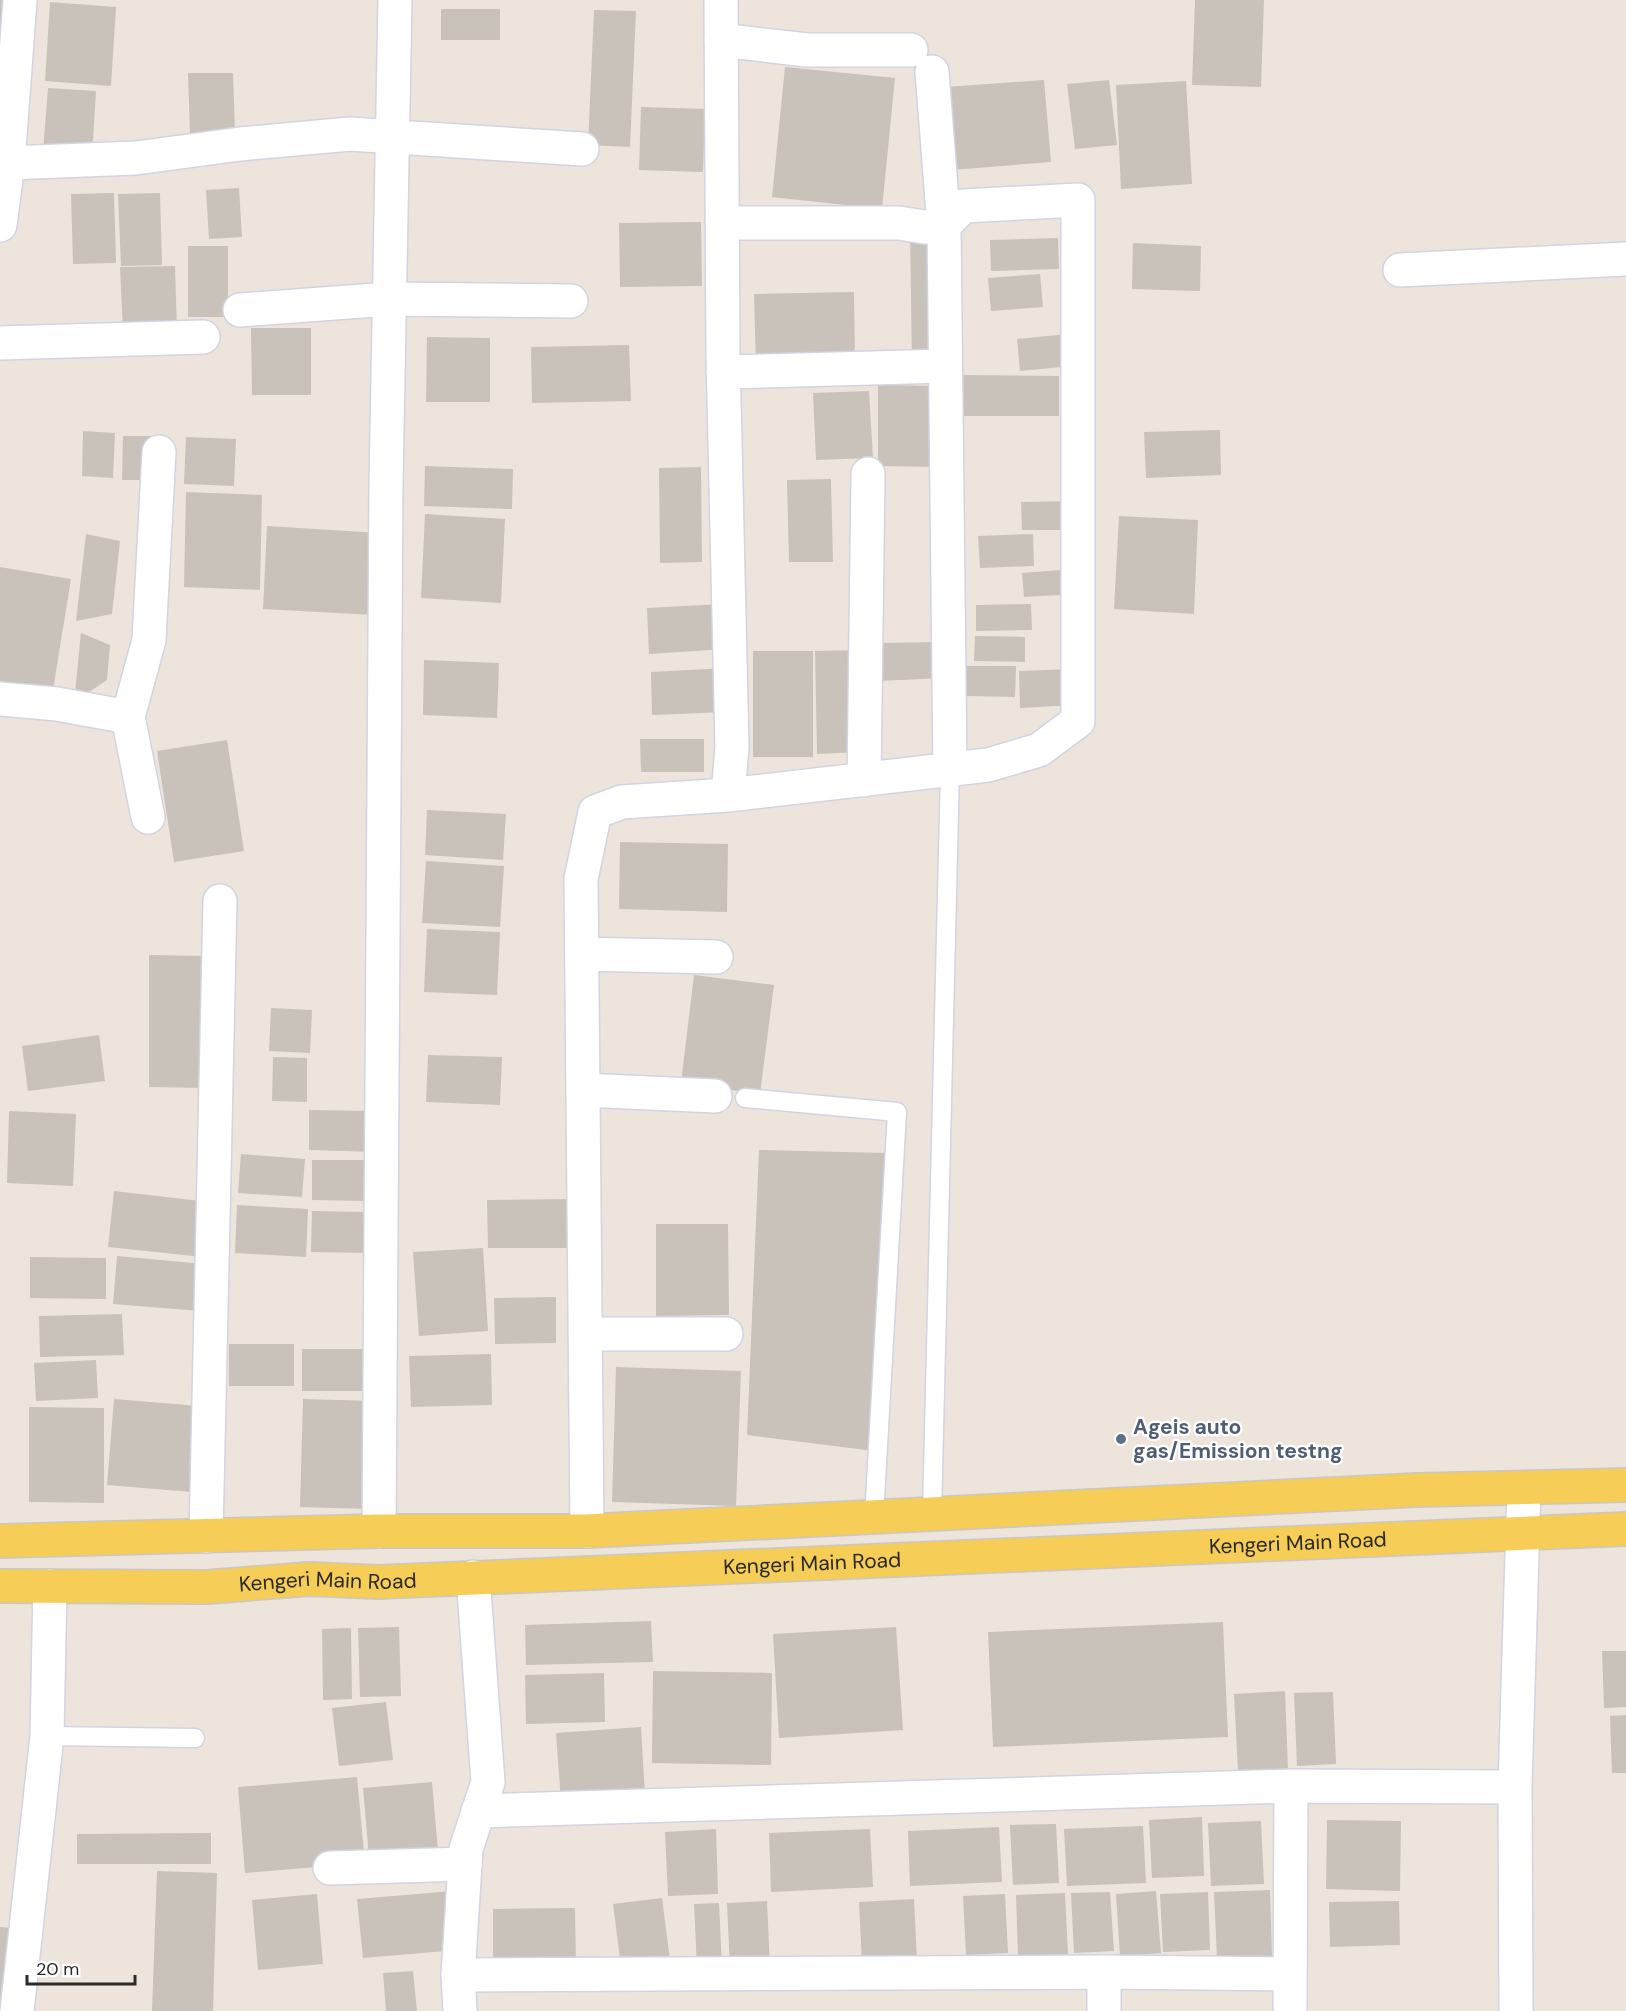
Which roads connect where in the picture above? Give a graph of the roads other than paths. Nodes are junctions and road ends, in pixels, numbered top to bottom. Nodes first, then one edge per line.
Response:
1 (20, 0) edge
2 (395, 0) edge
3 (721, 0) edge
4 (721, 40) junction
5 (6, 96) edge
6 (393, 138) junction
7 (582, 149) dead end
8 (8, 163) junction
9 (722, 223) junction
10 (0, 225) edge
11 (944, 226) junction
12 (1626, 259) edge
13 (1400, 270) dead end
14 (389, 299) junction
15 (571, 301) dead end
16 (240, 310) dead end
17 (203, 337) dead end
18 (0, 343) edge
19 (945, 366) junction
20 (723, 372) junction
21 (159, 452) dead end
22 (868, 474) dead end
23 (0, 699) edge
24 (128, 717) junction
25 (950, 770) junction
26 (864, 780) junction
27 (728, 795) junction
28 (148, 817) dead end
29 (220, 901) dead end
30 (582, 954) junction
31 (716, 957) dead end
32 (583, 1090) junction
33 (730, 1097) joint
34 (585, 1334) junction
35 (726, 1334) dead end
36 (1626, 1485) edge
37 (1524, 1488) junction
38 (932, 1514) junction
39 (874, 1517) junction
40 (1626, 1528) edge
41 (379, 1531) junction
42 (587, 1531) junction
43 (1525, 1531) junction
44 (206, 1536) junction
45 (0, 1541) edge
46 (473, 1577) junction
47 (0, 1586) edge
48 (50, 1586) junction
49 (47, 1736) junction
50 (195, 1738) dead end
51 (1291, 1786) junction
52 (1515, 1787) junction
53 (478, 1811) junction
54 (465, 1864) junction
55 (330, 1868) dead end
56 (1104, 1972) junction
57 (1290, 1974) junction
58 (458, 1975) junction
59 (17, 2011) edge
60 (460, 2011) edge
61 (1104, 2011) edge
62 (1290, 2011) edge
63 (1516, 2011) edge

1 - 5 street
2 - 6 street
3 - 4 street
4 - 9 street
4 - 11 street
5 - 8 street
6 - 7 street
6 - 8 street
6 - 14 street
8 - 10 street
9 - 11 street
9 - 20 street
11 - 19 street
11 - 25 street
12 - 13 street
14 - 15 street
14 - 16 street
14 - 41 street
17 - 18 street
19 - 20 street
19 - 25 street
20 - 27 street
21 - 24 street
22 - 26 street
23 - 24 street
24 - 28 street
25 - 26 street
25 - 38 lane
26 - 27 street
27 - 30 street
29 - 44 street
30 - 31 street
30 - 32 street
32 - 33 street
32 - 34 street
33 - 39 lane
34 - 35 street
34 - 42 street
36 - 37 main road, Kengeri Main Road
37 - 38 main road, Kengeri Main Road
37 - 43 street
38 - 39 main road, Kengeri Main Road
39 - 42 main road, Kengeri Main Road
40 - 43 main road, Kengeri Main Road
41 - 42 main road, Kengeri Main Road
41 - 44 main road, Kengeri Main Road
43 - 46 main road, Kengeri Main Road
43 - 52 street
44 - 45 main road, Kengeri Main Road
46 - 48 main road, Kengeri Main Road
46 - 53 street
47 - 48 main road, Kengeri Main Road
48 - 49 street
49 - 50 lane
49 - 59 street
51 - 52 street
51 - 53 street
51 - 57 street
52 - 63 street
53 - 54 street
54 - 55 street
54 - 58 street
56 - 57 street
56 - 58 street
56 - 61 street
57 - 62 street
58 - 60 street

